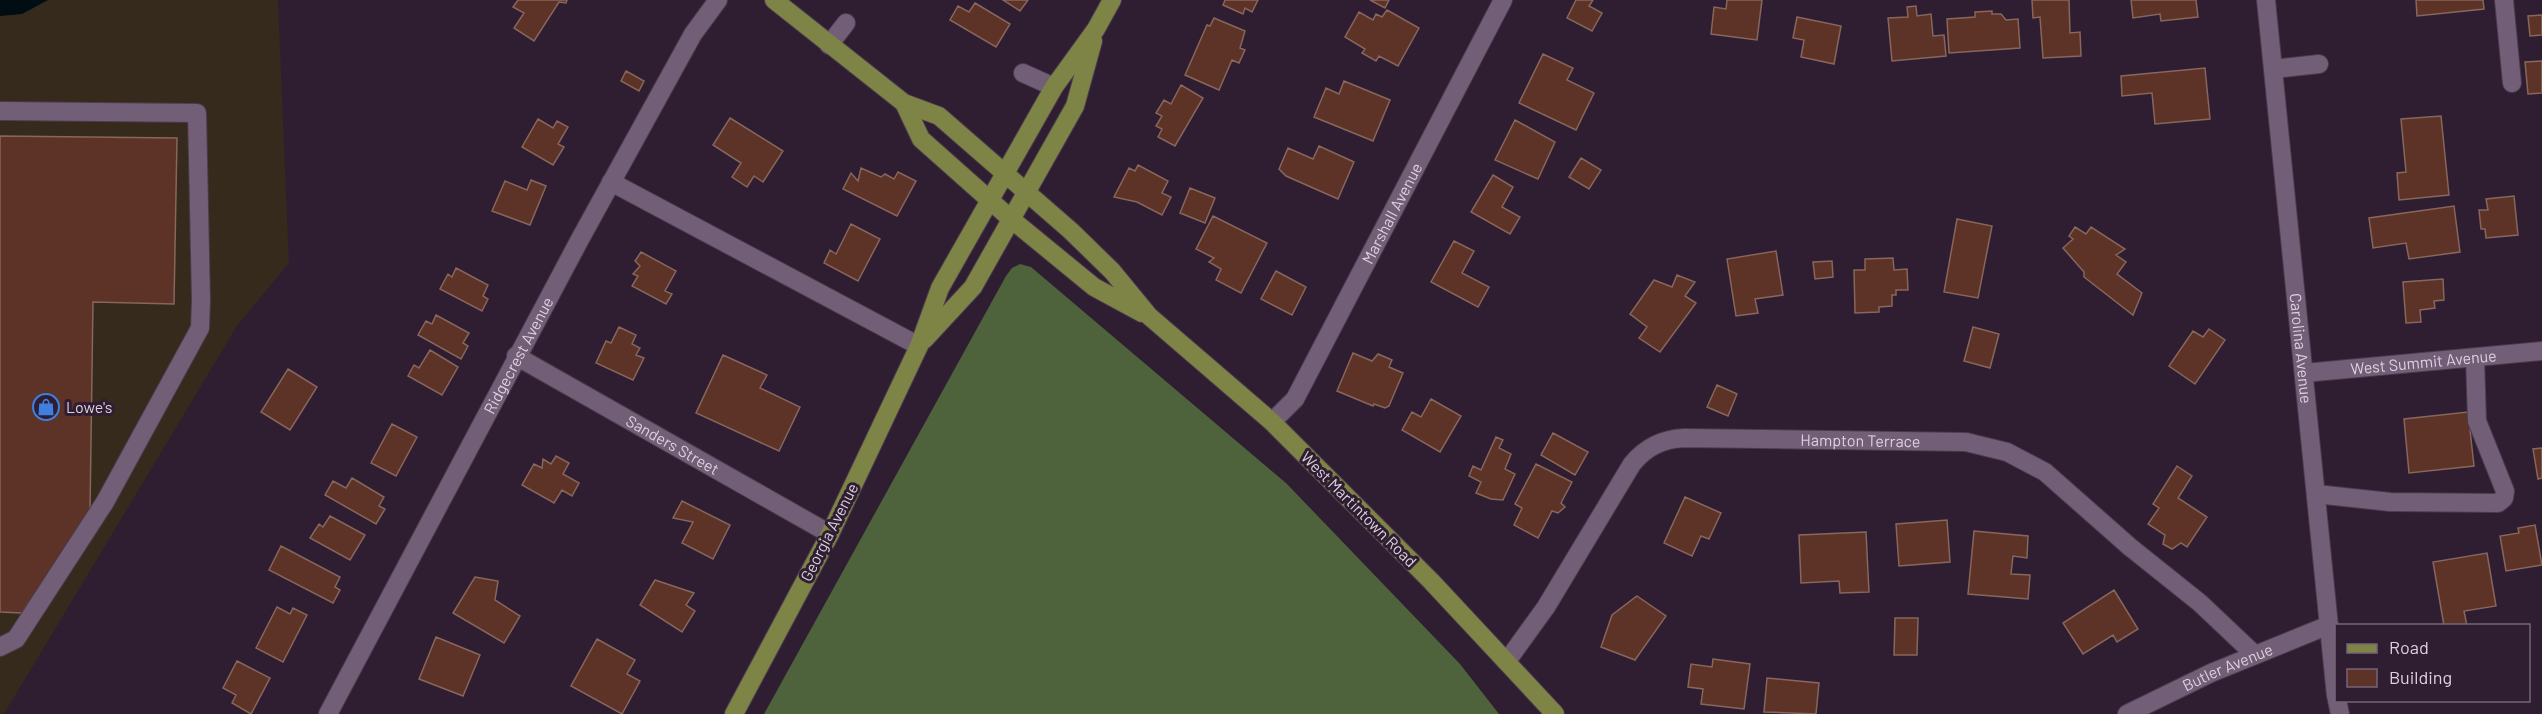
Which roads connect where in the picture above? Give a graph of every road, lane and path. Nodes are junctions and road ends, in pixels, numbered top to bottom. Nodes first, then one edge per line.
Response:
1 (718, 0) edge
2 (774, 0) edge
3 (1112, 0) edge
4 (1503, 0) edge
5 (2266, 0) edge
6 (2504, 0) edge
7 (846, 23) dead end
8 (1096, 29) junction
9 (829, 45) junction
10 (2319, 64) dead end
11 (2273, 69) junction
12 (1023, 73) dead end
13 (2512, 82) dead end
14 (1054, 87) junction
15 (904, 103) junction
16 (0, 111) edge
17 (1005, 173) junction
18 (611, 182) junction
19 (1026, 192) junction
20 (990, 200) junction
21 (1011, 219) junction
22 (1149, 316) junction
23 (919, 346) junction
24 (2542, 351) edge
25 (516, 356) junction
26 (2475, 358) junction
27 (2304, 373) junction
28 (1272, 422) junction
29 (2316, 494) junction
30 (830, 534) junction
31 (2329, 625) junction
32 (0, 647) edge
33 (2255, 655) junction
34 (1507, 661) junction
35 (2335, 678) edge
36 (328, 714) edge
37 (734, 714) edge
38 (1556, 714) edge
39 (2127, 714) edge

1 - 18 street, Ridgecrest Avenue
2 - 9 main road
3 - 8 main road, Georgia Avenue
4 - 28 street, Marshall Avenue
5 - 11 street, Carolina Avenue
6 - 13 street
7 - 9 street
8 - 14 main road, Georgia Avenue
8 - 19 main road, Georgia Avenue
9 - 15 main road
10 - 11 street
11 - 27 street, Carolina Avenue
12 - 14 street
14 - 17 main road, Georgia Avenue
15 - 17 main road, West Martintown Road
15 - 20 main road, West Martintown Road
16 - 32 street
17 - 19 main road, West Martintown Road
17 - 20 main road, Georgia Avenue
18 - 23 street
18 - 25 street, Ridgecrest Avenue
19 - 21 main road, Georgia Avenue
19 - 22 main road, West Martintown Road
20 - 21 main road, West Martintown Road
20 - 23 main road, Georgia Avenue
21 - 22 main road, West Martintown Road
21 - 23 main road, Georgia Avenue
22 - 28 main road, West Martintown Road
23 - 30 main road, Georgia Avenue
24 - 26 street, West Summit Avenue
25 - 30 street, Sanders Street
25 - 36 street, Ridgecrest Avenue
26 - 27 street, West Summit Avenue
26 - 29 street
27 - 29 street, Carolina Avenue
28 - 34 main road, West Martintown Road
29 - 31 street, Carolina Avenue
30 - 37 main road, Georgia Avenue
31 - 33 street, Butler Avenue
31 - 35 street, Carolina Avenue
33 - 34 street, Hampton Terrace
33 - 39 street, Butler Avenue
34 - 38 main road, West Martintown Road

